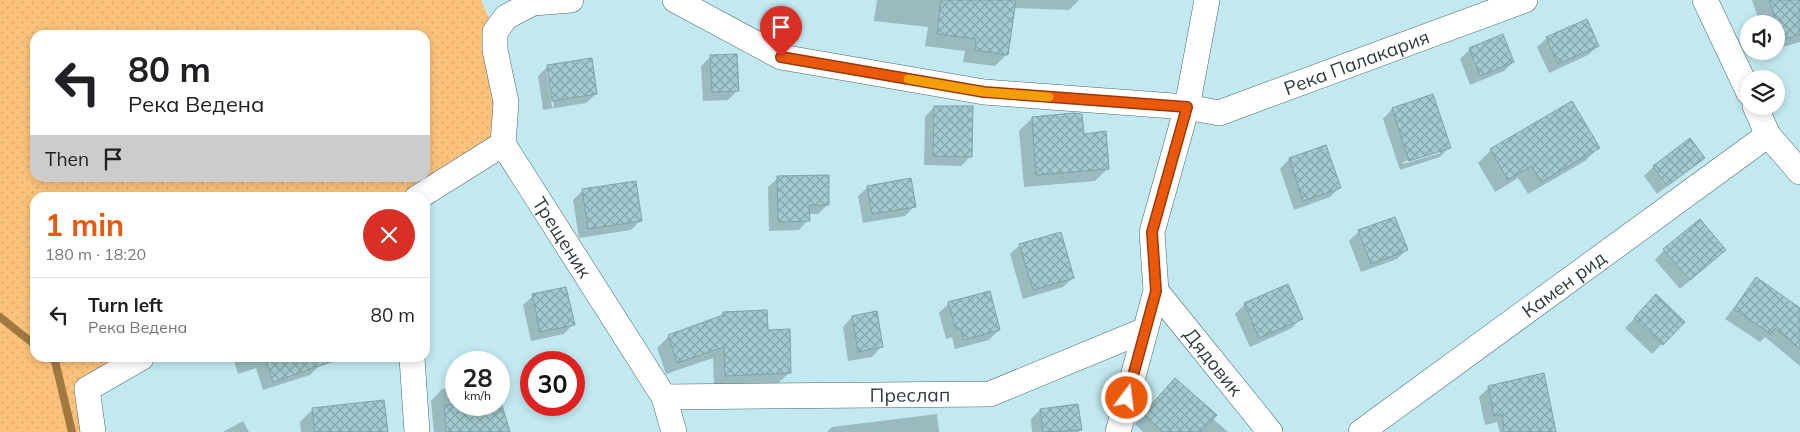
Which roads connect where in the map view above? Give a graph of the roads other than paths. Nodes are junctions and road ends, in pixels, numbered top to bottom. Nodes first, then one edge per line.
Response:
1 (571, 0) edge
2 (675, 0) edge
3 (1207, 0) edge
4 (1525, 0) edge
5 (1705, 0) edge
6 (1740, 74) edge
7 (1187, 107) junction
8 (1759, 115) edge
9 (1768, 135) junction
10 (503, 144) junction
11 (1800, 172) edge
12 (427, 192) edge
13 (1156, 291) junction
14 (1145, 330) junction
15 (134, 362) edge
16 (412, 362) edge
17 (664, 396) junction
18 (93, 432) edge
19 (417, 432) edge
20 (674, 432) edge
21 (1118, 432) edge
22 (1270, 432) edge
23 (1361, 432) edge

1 - 10 street
2 - 7 street, Река Палакария
3 - 7 street
4 - 7 street, Река Палакария
5 - 6 street
7 - 13 street
8 - 9 street
9 - 11 street
9 - 23 street, Камен рид
10 - 12 street
10 - 17 street, Трещеник
13 - 14 street
13 - 22 street, Дядовик
14 - 17 street, Преслап
14 - 21 street
15 - 18 street
16 - 19 street
17 - 20 street, Трещеник

